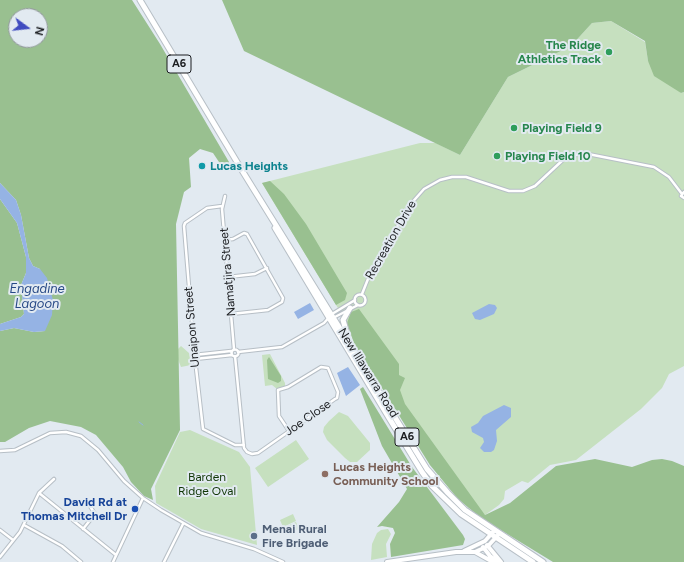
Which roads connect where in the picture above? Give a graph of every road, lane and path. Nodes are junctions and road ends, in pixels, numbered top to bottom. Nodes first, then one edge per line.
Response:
1 (140, 0) edge
2 (683, 193) edge
3 (225, 196) dead end
4 (684, 198) edge
5 (222, 206) junction
6 (225, 240) junction
7 (267, 268) junction
8 (228, 277) junction
9 (362, 294) junction
10 (355, 300) junction
11 (358, 305) junction
12 (350, 308) junction
13 (232, 314) junction
14 (332, 317) junction
15 (348, 342) junction
16 (233, 350) junction
17 (238, 352) junction
18 (194, 355) junction
19 (232, 355) junction
20 (235, 356) junction
21 (195, 358) junction
22 (289, 431) junction
23 (244, 445) junction
24 (0, 451) edge
25 (54, 479) dead end
26 (39, 493) junction
27 (143, 498) junction
28 (88, 503) dead end
29 (183, 524) junction
30 (24, 525) junction
31 (83, 529) junction
32 (0, 530) edge
33 (495, 535) junction
34 (13, 540) junction
35 (482, 542) junction
36 (485, 548) junction
37 (464, 551) junction
38 (475, 552) junction
39 (116, 555) junction
40 (0, 557) edge
41 (418, 560) edge
42 (81, 562) edge
43 (112, 562) edge
44 (164, 562) edge
45 (283, 562) edge
46 (387, 562) edge
47 (493, 562) edge
48 (500, 562) edge
49 (533, 562) edge
50 (543, 562) edge

1 - 14 highway, New Illawarra Road / A6
2 - 4 street, Recreation Drive
2 - 9 street, Recreation Drive
3 - 5 street, Namatjira Street
5 - 6 street, Namatjira Street
5 - 18 street, Unaipon Street
6 - 7 street
6 - 8 street, Namatjira Street
7 - 8 street
7 - 13 street
8 - 13 street, Namatjira Street
9 - 10 street
9 - 11 street
10 - 11 street
10 - 14 street
11 - 12 street
12 - 14 street
12 - 15 highway
13 - 16 street, Namatjira Street
14 - 15 highway, New Illawarra Road / A6
14 - 17 street
14 - 33 highway, New Illawarra Road / A6
15 - 33 highway, New Illawarra Road / A6
16 - 17 street
16 - 18 street
16 - 19 street, Namatjira Street
17 - 20 street
18 - 21 street, Unaipon Street
19 - 20 street
19 - 21 street
20 - 23 street
21 - 23 street, Unaipon Street
22 - 22 street, Joe Close
22 - 23 street, Joe Close
24 - 27 street
25 - 26 street
26 - 30 street
26 - 31 street
27 - 29 street
27 - 39 street
28 - 31 street
29 - 44 street
29 - 45 street
30 - 34 street
30 - 42 street
31 - 39 street
32 - 34 street
33 - 35 street
33 - 36 street
33 - 49 highway, New Illawarra Road / A6
33 - 50 highway, New Illawarra Road / A6
34 - 40 street
35 - 36 street
35 - 37 street
36 - 38 street
36 - 48 street
37 - 38 street
37 - 41 street
38 - 47 street
39 - 43 street
41 - 46 street

